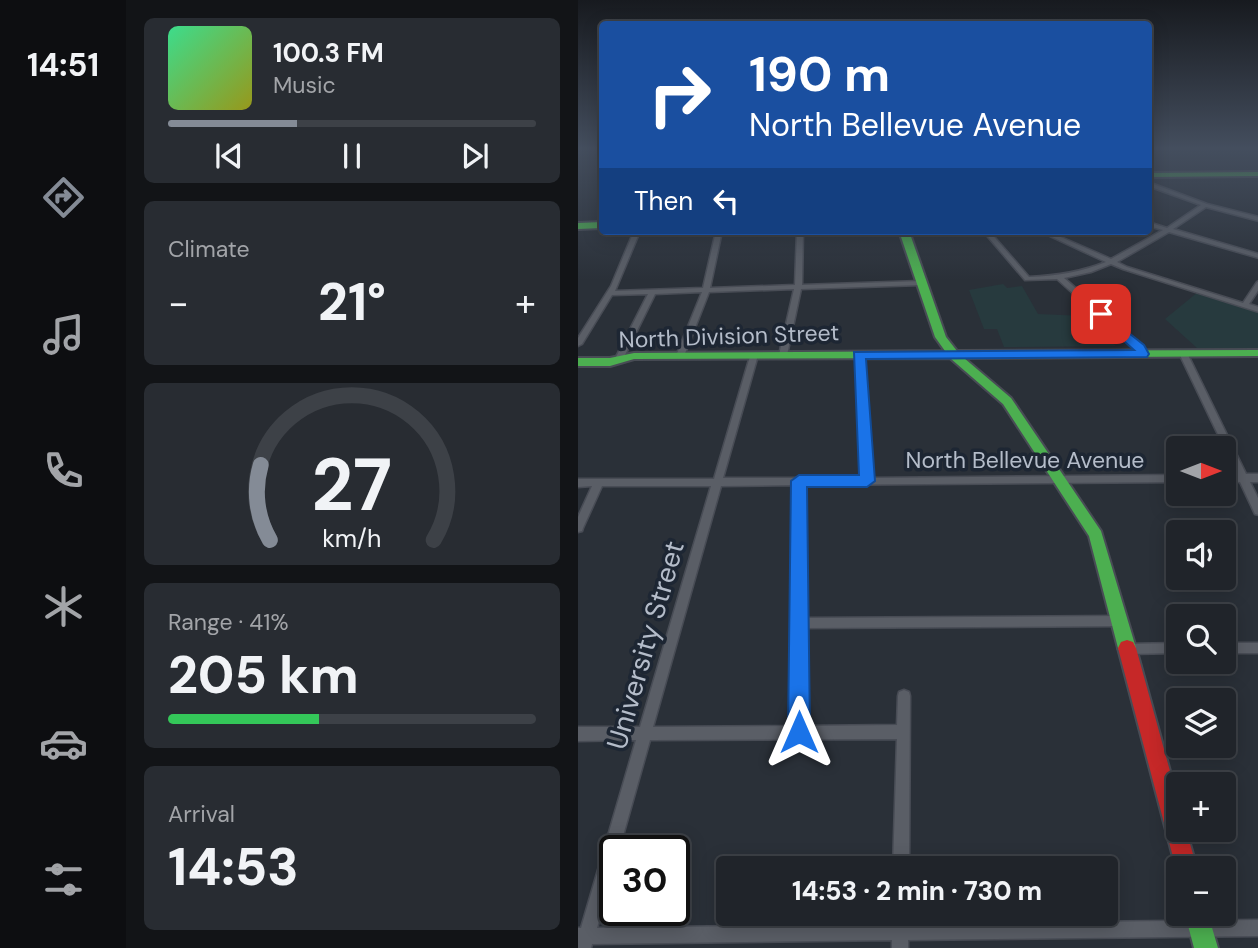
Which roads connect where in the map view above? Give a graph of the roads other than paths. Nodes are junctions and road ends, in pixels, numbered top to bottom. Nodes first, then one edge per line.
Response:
1 (1168, 191) edge
2 (1205, 205) junction
3 (1259, 219) edge
4 (599, 225) edge
5 (1152, 225) edge
6 (578, 226) edge
7 (1165, 230) junction
8 (635, 235) edge
9 (718, 235) edge
10 (800, 235) edge
11 (905, 235) edge
12 (989, 235) edge
13 (1051, 235) edge
14 (1259, 256) edge
15 (1110, 262) junction
16 (1059, 277) junction
17 (922, 283) junction
18 (1259, 283) edge
19 (798, 287) junction
20 (706, 290) junction
21 (652, 292) junction
22 (611, 293) junction
23 (1244, 306) junction
24 (1259, 310) edge
25 (578, 344) edge
26 (1259, 352) edge
27 (1183, 353) junction
28 (1143, 354) junction
29 (754, 355) junction
30 (783, 355) junction
31 (859, 355) junction
32 (954, 355) junction
33 (680, 356) junction
34 (619, 359) junction
35 (578, 362) edge
36 (1236, 478) edge
37 (1243, 478) junction
38 (1259, 478) edge
39 (1166, 479) edge
40 (1061, 480) junction
41 (799, 481) junction
42 (867, 481) junction
43 (578, 482) edge
44 (599, 482) junction
45 (717, 482) junction
46 (1259, 510) edge
47 (578, 528) edge
48 (1120, 621) junction
49 (799, 624) junction
50 (1166, 648) edge
51 (1236, 648) edge
52 (1259, 648) edge
53 (1128, 649) junction
54 (904, 696) dead end
55 (799, 732) junction
56 (903, 732) junction
57 (644, 733) junction
58 (578, 734) edge
59 (901, 856) edge
60 (1183, 856) edge
61 (1166, 923) edge
62 (1236, 925) edge
63 (1200, 926) edge
64 (1259, 928) edge
65 (583, 940) edge
66 (900, 940) edge
67 (1206, 948) edge

1 - 2 street
2 - 3 street
2 - 7 street
4 - 6 main road
5 - 7 street
7 - 14 street
7 - 15 street
8 - 22 street
9 - 20 street
10 - 19 street
11 - 17 main road
12 - 16 street
13 - 15 street
15 - 16 street
15 - 23 street
16 - 28 street
17 - 19 street
17 - 32 main road
18 - 23 street
19 - 20 street
19 - 30 street
20 - 21 street
20 - 33 street
21 - 22 street
21 - 34 street
22 - 25 street
23 - 24 street
26 - 27 main road, North Division Street
27 - 28 main road, North Division Street
27 - 37 street
28 - 32 main road, North Division Street
29 - 30 main road, North Division Street
29 - 33 main road, North Division Street
29 - 45 street, University Street
30 - 31 main road, North Division Street
31 - 32 main road, North Division Street
31 - 42 street
32 - 40 main road
33 - 34 main road, North Division Street
34 - 35 main road, North Division Street
36 - 37 street
37 - 38 street
37 - 46 street
39 - 40 street, North Bellevue Avenue
40 - 42 street, North Bellevue Avenue
40 - 48 main road
41 - 42 street, North Bellevue Avenue
41 - 45 street, North Bellevue Avenue
41 - 49 street
43 - 44 street, North Bellevue Avenue
44 - 45 street, North Bellevue Avenue
44 - 47 street
45 - 57 street, University Street
48 - 49 street
48 - 53 main road
49 - 55 street
50 - 53 street
51 - 52 street
53 - 60 main road
54 - 56 street
55 - 56 street
55 - 57 street
56 - 59 street
57 - 58 street
57 - 65 street, University Street
61 - 66 street
62 - 64 street
63 - 67 main road
65 - 66 street

